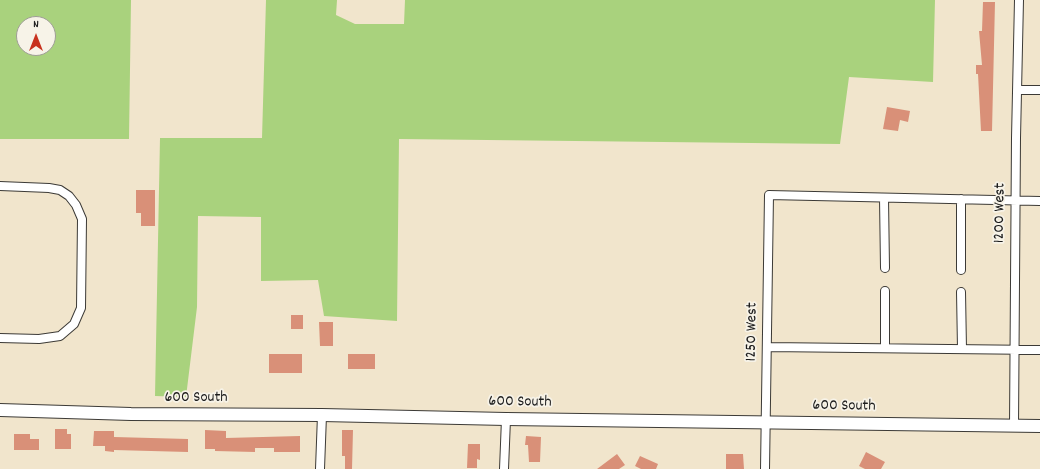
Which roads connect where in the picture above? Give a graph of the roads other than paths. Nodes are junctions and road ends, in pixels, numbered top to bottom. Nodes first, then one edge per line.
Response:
1 (1019, 0) edge
2 (1018, 90) junction
3 (1040, 90) edge
4 (0, 186) edge
5 (884, 198) junction
6 (961, 199) junction
7 (1015, 200) junction
8 (1040, 200) edge
9 (885, 268) dead end
10 (961, 270) dead end
11 (885, 291) dead end
12 (961, 292) dead end
13 (0, 338) edge
14 (767, 347) junction
15 (885, 348) junction
16 (962, 349) junction
17 (1014, 350) junction
18 (1040, 350) edge
19 (0, 410) edge
20 (322, 415) junction
21 (506, 419) junction
22 (766, 421) junction
23 (1014, 426) junction
24 (1040, 426) edge
25 (320, 469) edge
26 (504, 469) edge
27 (765, 469) edge

1 - 2 street, 1200 West
2 - 3 street
2 - 7 street, 1200 West
4 - 13 street
5 - 6 street
5 - 9 street
5 - 14 street, 1250 West
6 - 7 street
6 - 10 street
7 - 8 street
7 - 17 street, 1200 West
11 - 15 street
12 - 16 street
14 - 15 street
14 - 22 street, 1250 West
15 - 16 street
16 - 17 street
17 - 18 street
17 - 23 street, 1200 West
19 - 20 main road, 600 South
20 - 21 main road, 600 South
20 - 25 street
21 - 22 main road, 600 South
21 - 26 street
22 - 23 main road, 600 South
22 - 27 street, 1250 West
23 - 24 main road, 600 South

